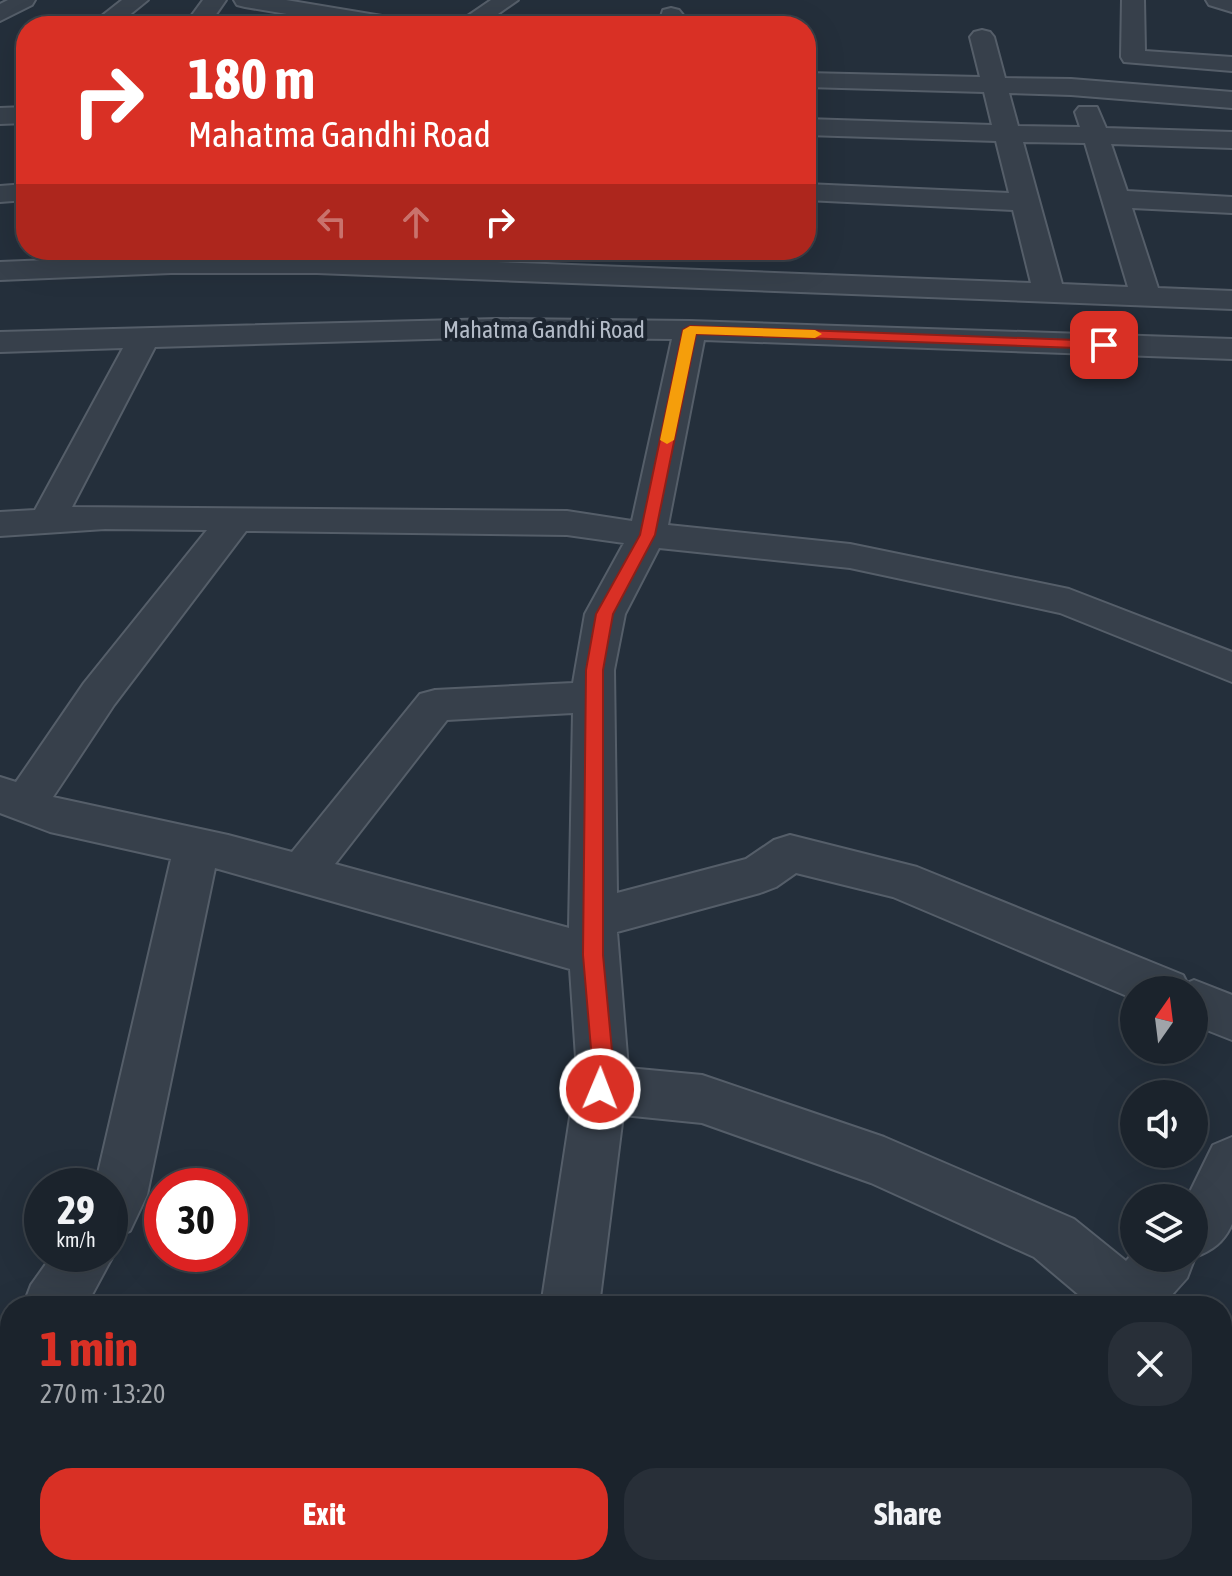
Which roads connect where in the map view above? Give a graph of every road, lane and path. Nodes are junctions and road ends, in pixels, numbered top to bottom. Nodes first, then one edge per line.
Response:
1 (137, 0) edge
2 (245, 0) edge
3 (507, 0) edge
4 (1133, 0) edge
5 (1217, 0) edge
6 (1232, 5) edge
7 (115, 16) edge
8 (340, 16) edge
9 (481, 16) edge
10 (982, 37) dead end
11 (1232, 64) edge
12 (816, 80) edge
13 (995, 85) junction
14 (1080, 88) junction
15 (1232, 100) edge
16 (816, 127) edge
17 (1008, 135) junction
18 (1096, 138) junction
19 (1232, 140) edge
20 (816, 192) edge
21 (1116, 199) junction
22 (1025, 202) junction
23 (1232, 205) edge
24 (55, 260) edge
25 (498, 260) edge
26 (806, 260) edge
27 (0, 271) edge
28 (807, 284) junction
29 (1049, 294) junction
30 (1146, 297) junction
31 (1232, 300) edge
32 (476, 328) junction
33 (690, 330) junction
34 (144, 338) junction
35 (0, 342) edge
36 (1232, 349) edge
37 (236, 519) junction
38 (47, 521) junction
39 (0, 524) edge
40 (647, 535) junction
41 (1232, 668) edge
42 (594, 697) junction
43 (12, 799) edge
44 (197, 847) junction
45 (301, 874) junction
46 (593, 937) junction
47 (1132, 976) edge
48 (1208, 1008) edge
49 (1232, 1018) edge
50 (600, 1089) junction
51 (1232, 1163) edge
52 (126, 1168) edge
53 (1211, 1226) edge
54 (74, 1272) edge
55 (1154, 1272) edge
56 (59, 1296) edge
57 (571, 1296) edge
58 (1119, 1296) edge
59 (1132, 1296) edge

1 - 7 street
2 - 8 street
3 - 9 street
4 - 11 street
5 - 6 street
10 - 13 street
12 - 13 street
13 - 14 street
13 - 17 street
14 - 15 street
14 - 18 street
16 - 17 street
17 - 18 street
17 - 22 street
18 - 19 street
18 - 21 street
20 - 22 street
21 - 23 street
21 - 30 street
22 - 29 street
24 - 27 street
25 - 28 street
25 - 32 street
26 - 28 street
28 - 29 street
29 - 30 street
30 - 31 street
32 - 33 street, Mahatma Gandhi Road
32 - 34 street, Mahatma Gandhi Road
33 - 36 street, Mahatma Gandhi Road
33 - 40 street
34 - 35 street, Mahatma Gandhi Road
34 - 38 street
37 - 38 street
37 - 40 street
37 - 43 street
38 - 39 street
40 - 41 street
40 - 42 street
42 - 45 street
42 - 46 street
43 - 44 street
44 - 45 street
44 - 52 street
45 - 46 street
46 - 47 street
46 - 50 street
48 - 49 street
50 - 57 street
50 - 58 street
51 - 53 street
54 - 56 street
55 - 59 street

